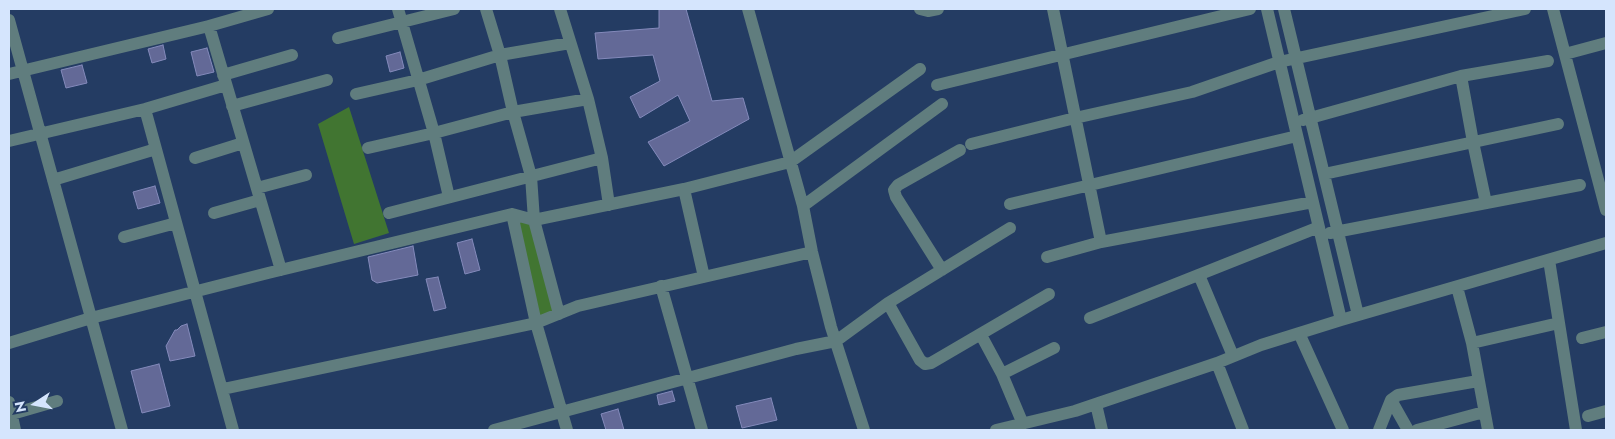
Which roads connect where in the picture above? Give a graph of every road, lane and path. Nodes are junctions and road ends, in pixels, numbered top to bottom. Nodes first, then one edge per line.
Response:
1 (268, 9) edge
2 (398, 9) edge
3 (454, 9) edge
4 (486, 9) edge
5 (560, 9) edge
6 (748, 9) edge
7 (920, 9) edge
8 (938, 9) edge
9 (1053, 9) edge
10 (1250, 9) edge
11 (1267, 9) edge
12 (1284, 9) edge
13 (1525, 9) edge
14 (1553, 9) edge
15 (9, 20) edge
16 (401, 23) junction
17 (209, 26) junction
18 (338, 38) dead end
19 (570, 43) junction
20 (1606, 43) edge
21 (1565, 54) junction
22 (500, 55) junction
23 (1062, 55) junction
24 (292, 56) dead end
25 (1296, 58) junction
26 (1548, 61) dead end
27 (1279, 62) junction
28 (920, 69) dead end
29 (23, 70) junction
30 (9, 74) edge
31 (1461, 76) junction
32 (224, 80) junction
33 (327, 80) dead end
34 (418, 80) junction
35 (937, 84) dead end
36 (356, 94) dead end
37 (588, 99) junction
38 (942, 104) dead end
39 (232, 106) junction
40 (145, 109) junction
41 (513, 112) junction
42 (1075, 118) junction
43 (1310, 118) junction
44 (1294, 123) junction
45 (1558, 124) dead end
46 (434, 133) junction
47 (40, 134) junction
48 (1297, 136) junction
49 (9, 141) edge
50 (1472, 142) junction
51 (243, 143) junction
52 (156, 148) junction
53 (368, 148) dead end
54 (195, 158) dead end
55 (602, 158) junction
56 (790, 162) junction
57 (306, 174) dead end
58 (1324, 174) junction
59 (531, 176) junction
60 (53, 180) junction
61 (1580, 185) dead end
62 (1089, 186) junction
63 (684, 189) junction
64 (258, 194) junction
65 (450, 197) junction
66 (1313, 202) junction
67 (1486, 203) junction
68 (610, 204) junction
69 (1010, 204) dead end
70 (803, 206) junction
71 (1606, 210) edge
72 (214, 213) dead end
73 (389, 213) dead end
74 (512, 214) junction
75 (534, 220) junction
76 (176, 222) junction
77 (1010, 228) dead end
78 (1320, 231) junction
79 (1338, 232) junction
80 (124, 237) dead end
81 (1101, 242) junction
82 (1606, 244) edge
83 (812, 252) junction
84 (1047, 257) dead end
85 (1549, 260) junction
86 (281, 270) junction
87 (942, 270) junction
88 (1199, 275) junction
89 (704, 276) junction
90 (662, 286) junction
91 (1457, 286) junction
92 (195, 292) junction
93 (1049, 294) dead end
94 (888, 303) junction
95 (559, 314) junction
96 (1358, 315) junction
97 (91, 318) junction
98 (1090, 318) dead end
99 (1341, 320) junction
100 (536, 323) junction
101 (1559, 323) junction
102 (1606, 332) edge
103 (1299, 333) junction
104 (980, 335) junction
105 (1582, 338) dead end
106 (836, 341) junction
107 (9, 343) edge
108 (1472, 343) junction
109 (1054, 348) dead end
110 (1233, 356) junction
111 (1217, 363) junction
112 (1002, 374) junction
113 (687, 378) junction
114 (1478, 381) junction
115 (223, 389) junction
116 (1391, 400) junction
117 (56, 401) dead end
118 (1096, 404) junction
119 (10, 408) edge
120 (562, 411) junction
121 (1606, 411) edge
122 (1484, 412) junction
123 (1588, 416) dead end
124 (1023, 424) junction
125 (15, 430) edge
126 (122, 430) edge
127 (233, 430) edge
128 (494, 430) edge
129 (567, 430) edge
130 (702, 430) edge
131 (864, 430) edge
132 (996, 430) edge
133 (1102, 430) edge
134 (1243, 430) edge
135 (1342, 430) edge
136 (1379, 430) edge
137 (1408, 430) edge
138 (1417, 430) edge
139 (1488, 430) edge
140 (1576, 430) edge

1 - 17 street
2 - 16 street
3 - 16 street
4 - 22 street
5 - 19 street
6 - 56 street
7 - 8 street
9 - 23 street
10 - 23 street
11 - 27 street
12 - 25 street
13 - 25 street
14 - 21 street
15 - 29 street
16 - 18 street
16 - 34 street
17 - 29 street
17 - 32 street
19 - 22 street
19 - 37 street
20 - 21 street
21 - 71 street
22 - 34 street
22 - 41 street
23 - 35 street
23 - 42 street
24 - 32 street
25 - 27 street
25 - 43 street
26 - 31 street
27 - 42 street
27 - 44 street
28 - 56 street
29 - 30 street
29 - 47 street
31 - 43 street
31 - 50 street
32 - 39 street
32 - 40 street
33 - 39 street
34 - 36 street
34 - 46 street
37 - 41 street
37 - 55 street
38 - 70 street
39 - 51 street
40 - 47 street
40 - 52 street
41 - 46 street
41 - 59 street
42 - 62 street
42 - 87 street
43 - 44 street
43 - 58 street
44 - 48 street
45 - 50 street
46 - 53 street
46 - 65 street
47 - 49 street
47 - 60 street
48 - 62 street
48 - 66 street
50 - 58 street
50 - 67 street
51 - 54 street
51 - 64 street
52 - 60 street
52 - 76 street
55 - 59 street
55 - 68 street
56 - 63 street
56 - 70 street
57 - 64 street
58 - 79 street
59 - 65 street
59 - 75 street
60 - 97 street
61 - 67 street
62 - 69 street
62 - 81 street
63 - 68 street
63 - 89 street
64 - 72 street
64 - 86 street
65 - 73 street
66 - 78 street
66 - 81 street
67 - 79 street
68 - 75 street
70 - 83 street
74 - 75 street
74 - 86 street
74 - 100 street
75 - 95 street
76 - 80 street
76 - 92 street
77 - 87 street
78 - 79 street
78 - 88 street
78 - 99 street
79 - 96 street
81 - 84 street
82 - 85 street
83 - 89 street
83 - 106 street
85 - 91 street
85 - 101 street
86 - 92 street
87 - 94 street
88 - 98 street
88 - 110 street
89 - 90 street
90 - 95 street
90 - 113 street
91 - 96 street
91 - 108 street
92 - 97 street
92 - 115 street
93 - 104 street
94 - 104 street
94 - 106 street
95 - 100 street
96 - 99 street
97 - 107 street
97 - 126 street
99 - 103 street
100 - 115 street
100 - 120 street
101 - 108 street
101 - 140 street
102 - 105 street
103 - 110 street
103 - 135 street
104 - 112 street
106 - 113 street
106 - 131 street
108 - 114 street
109 - 112 street
110 - 111 street
111 - 118 street
111 - 134 street
112 - 124 street
113 - 120 street
113 - 130 street
114 - 116 street
114 - 122 street
115 - 127 street
116 - 136 street
116 - 137 street
117 - 119 street
118 - 124 street
118 - 133 street
119 - 125 street
120 - 128 street
120 - 129 street
121 - 123 street
122 - 138 street
122 - 139 street
124 - 132 street

